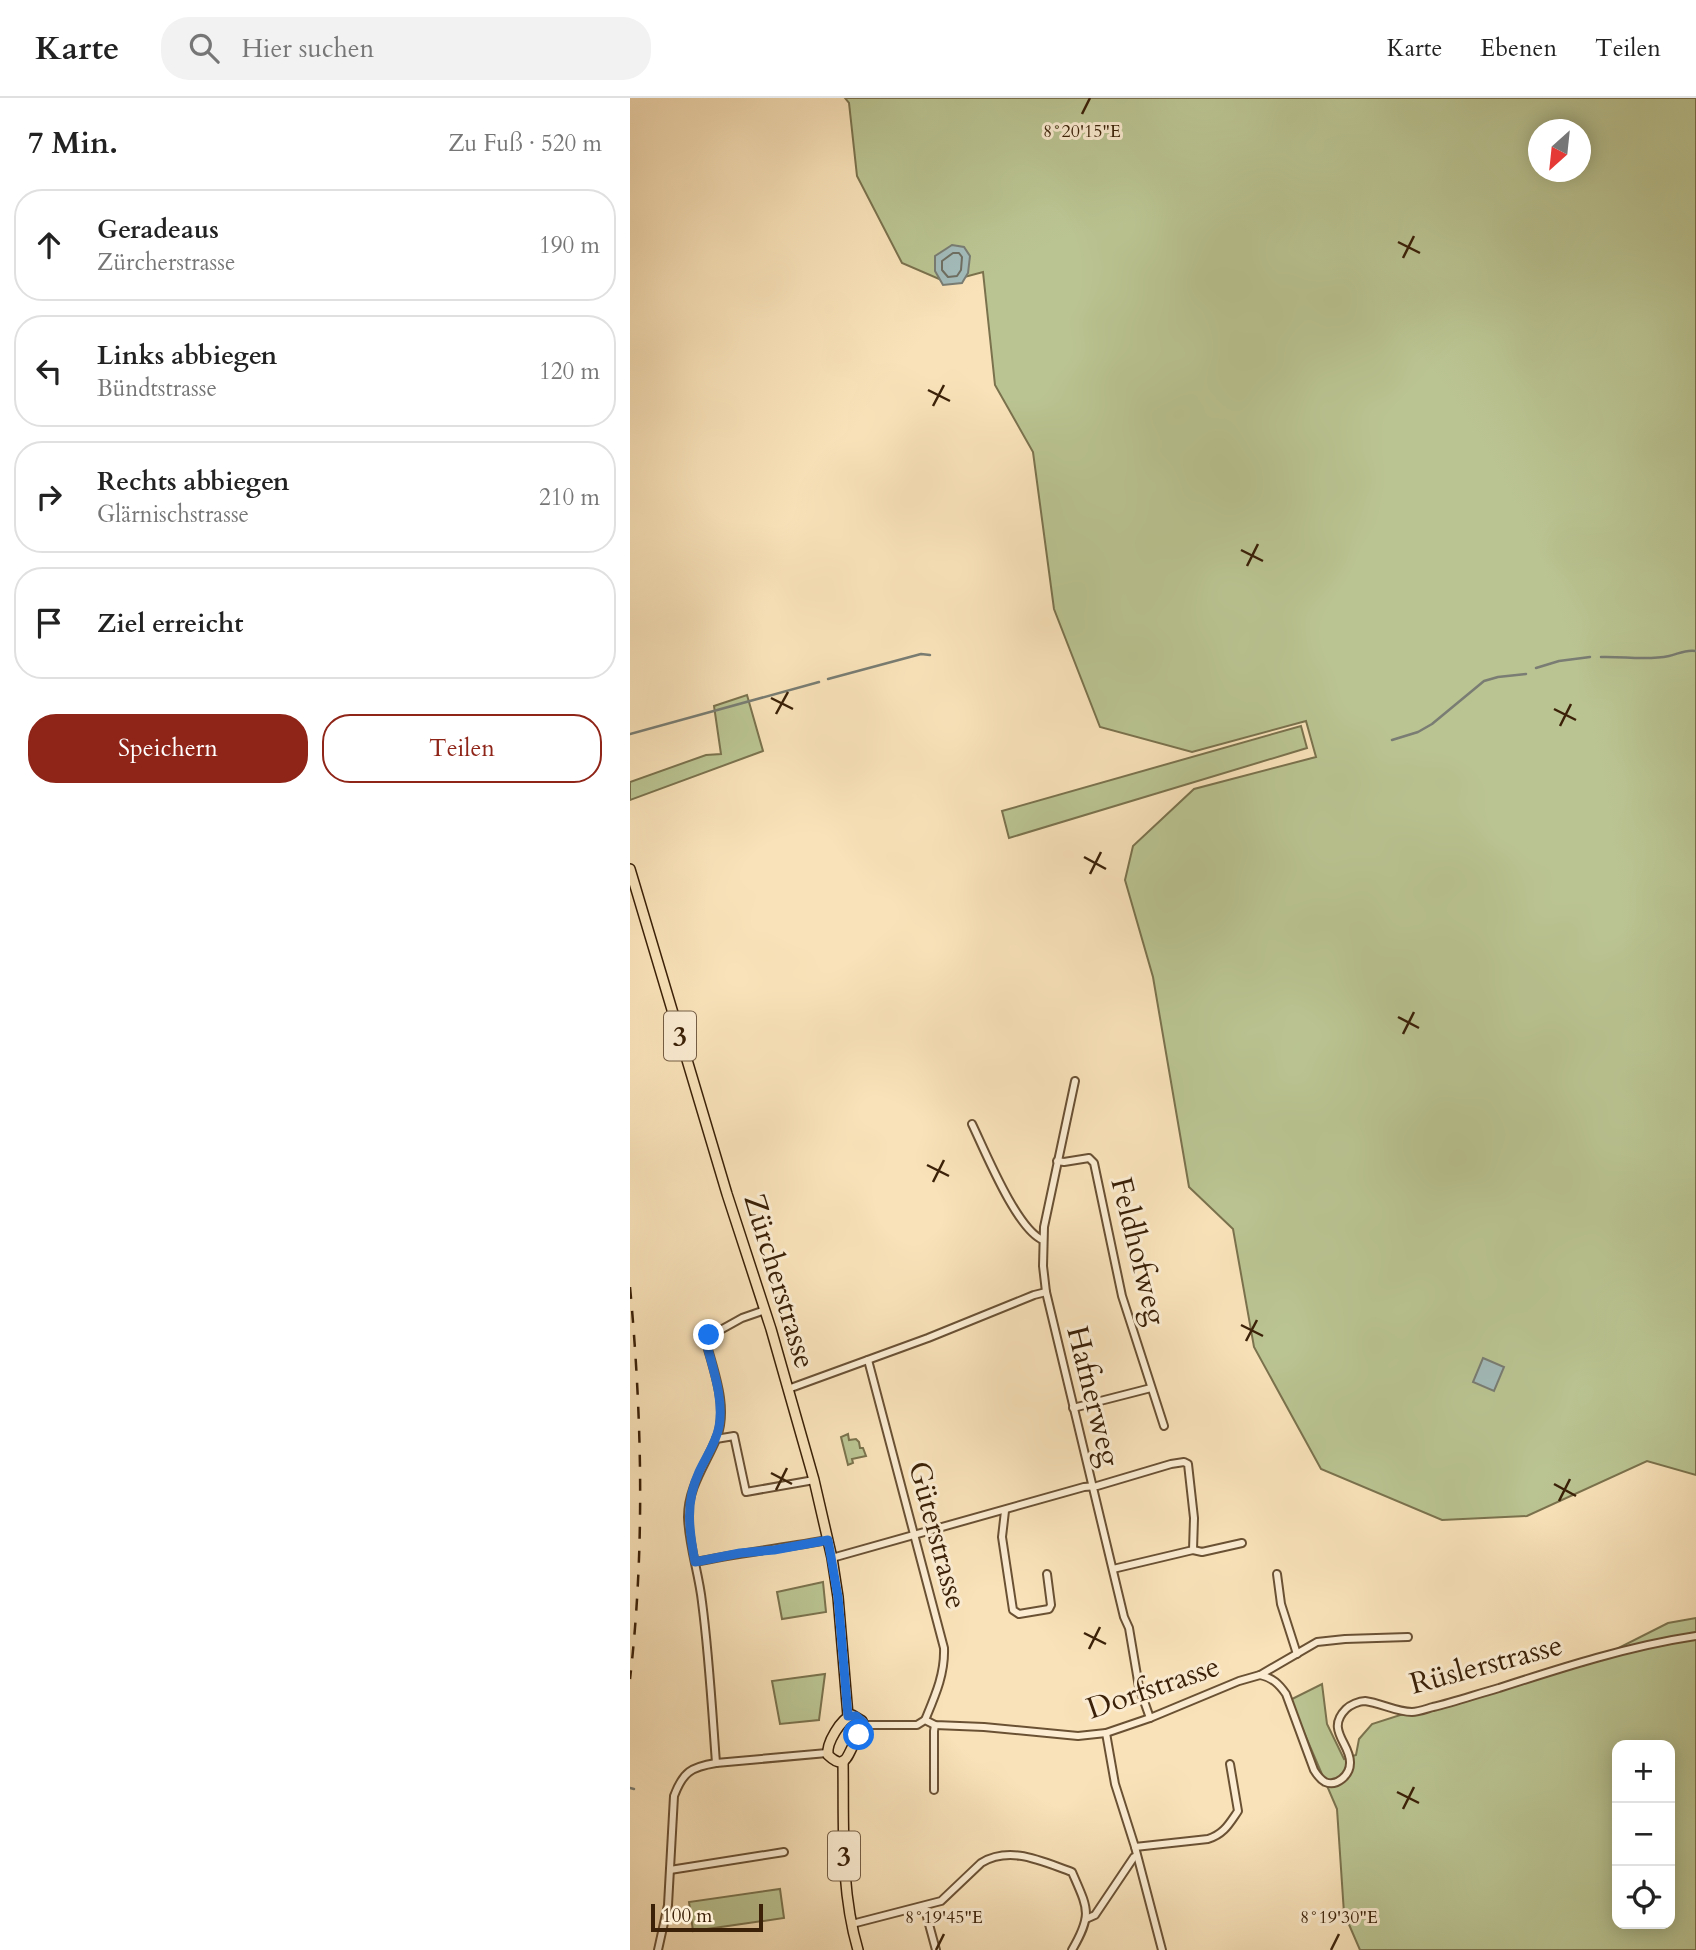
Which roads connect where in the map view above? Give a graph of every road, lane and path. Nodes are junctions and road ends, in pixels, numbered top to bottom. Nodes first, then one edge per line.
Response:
1 (630, 869) edge
2 (1075, 1081) dead end
3 (972, 1124) dead end
4 (1058, 1161) junction
5 (1043, 1240) junction
6 (1046, 1292) junction
7 (765, 1310) junction
8 (868, 1360) junction
9 (788, 1388) junction
10 (1151, 1388) junction
11 (1073, 1408) junction
12 (1164, 1426) dead end
13 (716, 1438) junction
14 (814, 1480) junction
15 (1093, 1486) junction
16 (1004, 1511) junction
17 (915, 1536) junction
18 (828, 1540) junction
19 (1241, 1543) dead end
20 (1194, 1550) junction
21 (832, 1558) junction
22 (695, 1562) junction
23 (1113, 1569) junction
24 (1047, 1574) dead end
25 (1277, 1574) dead end
26 (1696, 1636) edge
27 (1408, 1637) dead end
28 (1297, 1654) junction
29 (1260, 1675) junction
30 (848, 1716) junction
31 (1150, 1718) junction
32 (925, 1720) junction
33 (864, 1725) junction
34 (935, 1725) junction
35 (1106, 1733) junction
36 (827, 1753) junction
37 (843, 1761) junction
38 (716, 1763) junction
39 (1230, 1764) dead end
40 (934, 1790) dead end
41 (1135, 1847) junction
42 (784, 1852) dead end
43 (1138, 1856) junction
44 (670, 1870) junction
45 (923, 1906) junction
46 (1086, 1919) junction
47 (852, 1924) junction
48 (658, 1950) edge
49 (858, 1950) edge
50 (936, 1950) edge
51 (1072, 1950) edge
52 (1162, 1950) edge

1 - 7 main road, Zürcherstrasse / 3
2 - 4 street, Hafnerweg
3 - 5 street
4 - 5 street, Hafnerweg
4 - 10 street, Feldhofweg
5 - 6 street, Hafnerweg
6 - 8 street
6 - 11 street, Hafnerweg
7 - 9 main road, Zürcherstrasse / 3
7 - 13 street
8 - 9 street
8 - 17 street, Güterstrasse
9 - 14 main road, Zürcherstrasse / 3
10 - 11 street
10 - 12 street, Feldhofweg
11 - 15 street, Hafnerweg
13 - 14 street
13 - 22 street
14 - 18 main road, Zürcherstrasse / 3
15 - 16 street
15 - 20 street
15 - 23 street, Hafnerweg
16 - 17 street
16 - 24 street
17 - 21 street
17 - 32 street, Güterstrasse
18 - 21 main road, Zürcherstrasse / 3
18 - 22 street
19 - 20 street
20 - 23 street
21 - 30 main road, Zürcherstrasse / 3
22 - 38 street
23 - 31 street, Hafnerweg
25 - 28 street
26 - 29 street, Rüslerstrasse
27 - 28 street, Dorfstrasse
28 - 29 street, Dorfstrasse
29 - 31 street, Dorfstrasse
30 - 33 main road
30 - 36 main road
31 - 35 street, Dorfstrasse
32 - 33 street
32 - 34 street, Dorfstrasse
33 - 37 main road
34 - 35 street, Dorfstrasse
34 - 40 street
35 - 41 street
36 - 37 main road
36 - 38 street
37 - 47 main road, 3
38 - 44 street
39 - 41 street
41 - 43 street
42 - 44 street
43 - 46 street
43 - 52 street
44 - 48 street
45 - 46 street
45 - 47 street
45 - 50 street
46 - 51 street
47 - 49 main road, 3

